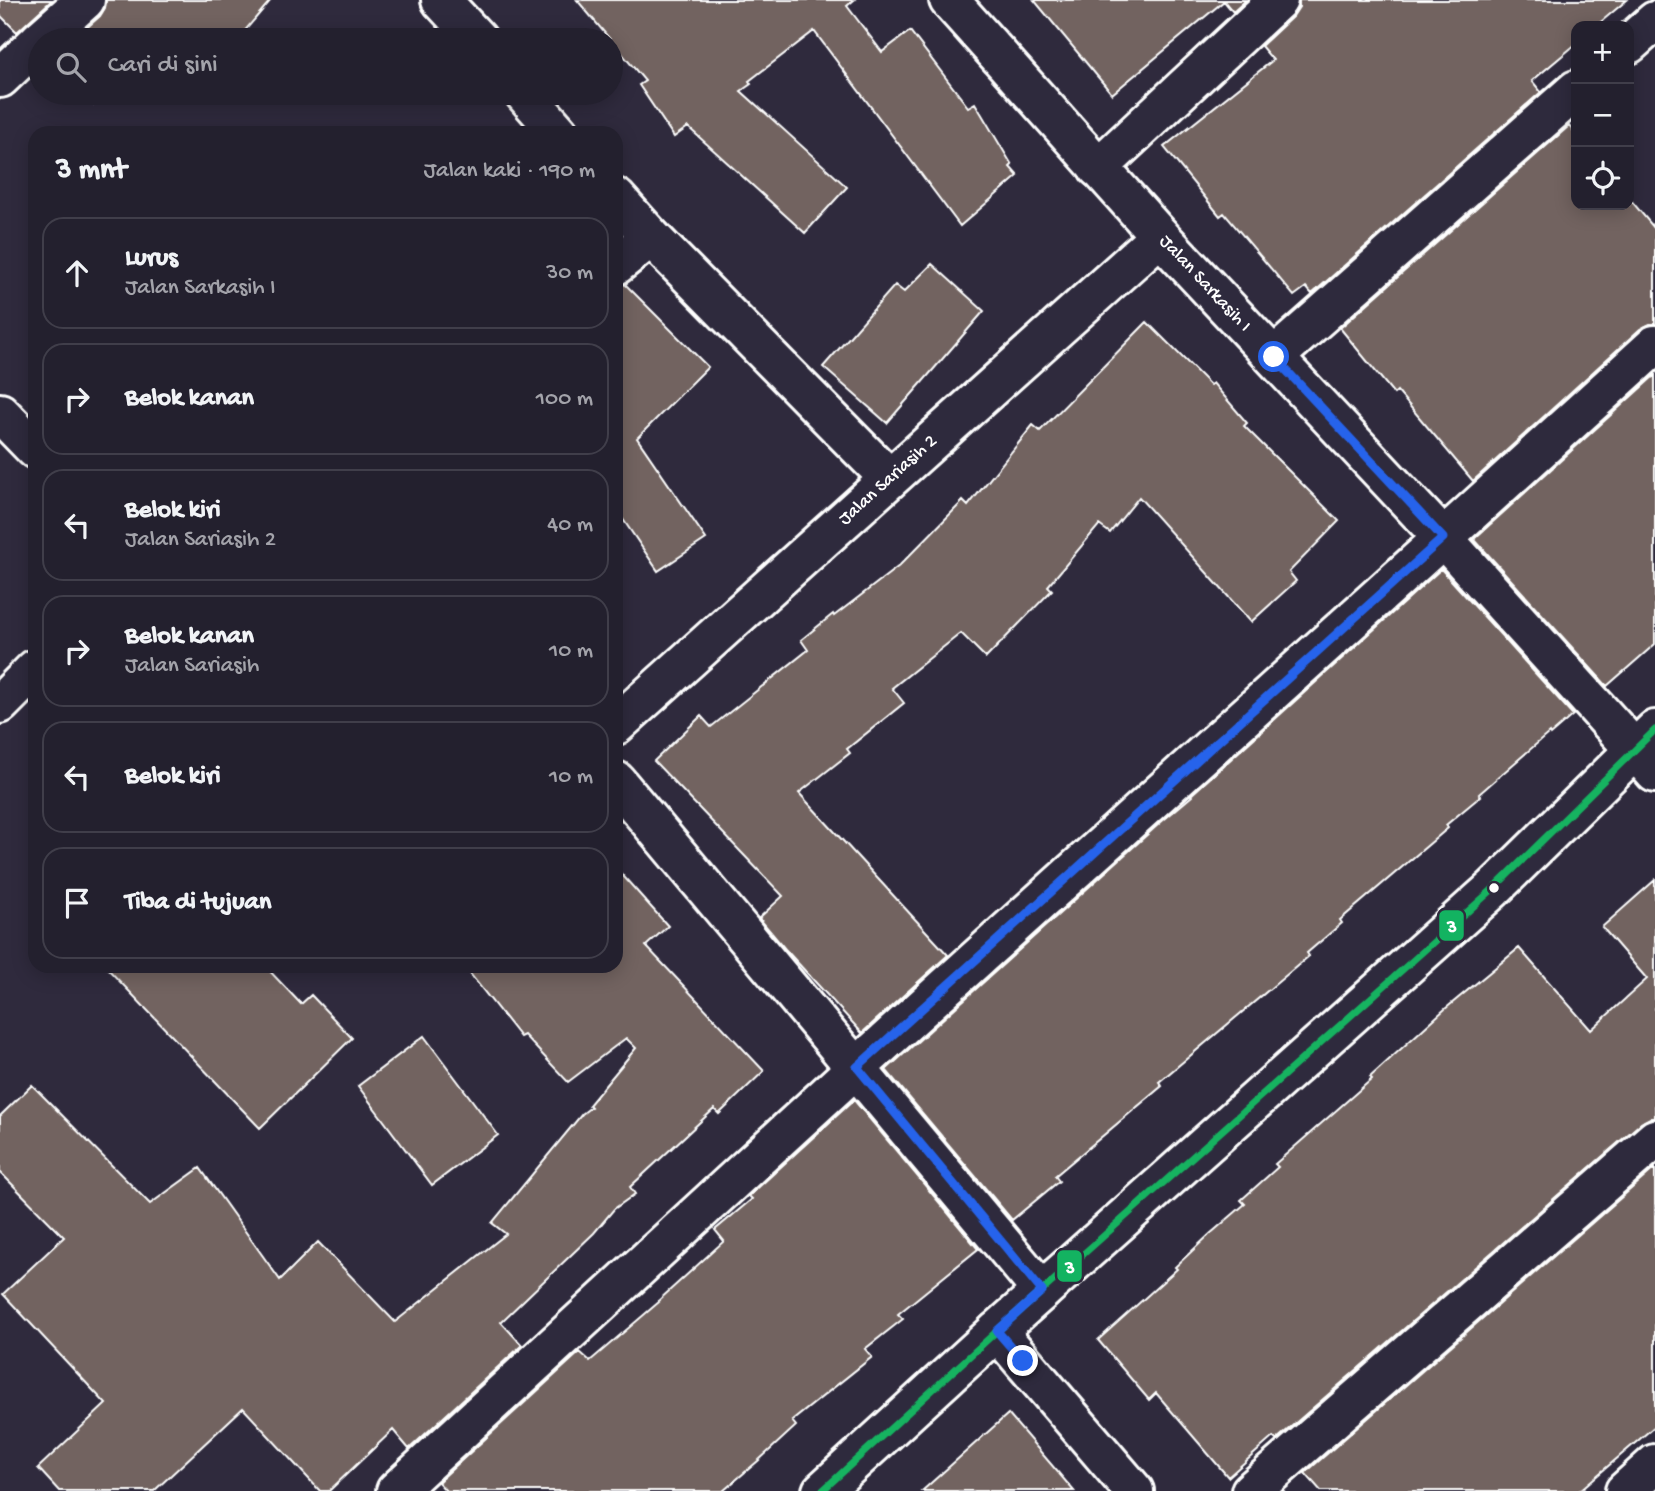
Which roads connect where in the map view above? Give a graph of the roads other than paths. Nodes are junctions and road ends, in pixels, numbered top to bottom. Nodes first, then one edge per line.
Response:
1 (85, 0) edge
2 (441, 0) edge
3 (949, 0) edge
4 (1278, 0) edge
5 (1655, 21) edge
6 (54, 28) edge
7 (467, 28) edge
8 (1634, 40) edge
9 (28, 51) edge
10 (0, 78) edge
11 (1571, 94) edge
12 (534, 105) edge
13 (553, 126) edge
14 (1098, 168) junction
15 (623, 206) edge
16 (1160, 236) junction
17 (651, 237) junction
18 (623, 259) edge
19 (1655, 345) edge
20 (1274, 357) junction
21 (0, 413) edge
22 (28, 442) edge
23 (889, 478) junction
24 (1443, 538) junction
25 (28, 676) edge
26 (0, 704) edge
27 (623, 719) edge
28 (1648, 751) edge
29 (623, 789) edge
30 (857, 1067) junction
31 (1655, 1139) edge
32 (1042, 1291) junction
33 (997, 1331) junction
34 (1655, 1464) edge
35 (396, 1491) edge
36 (822, 1491) edge
37 (1134, 1491) edge
38 (1251, 1491) edge
39 (1625, 1491) edge

1 - 6 street
2 - 7 street
3 - 14 street, Jalan Sarkasih I
4 - 14 street
5 - 8 street
9 - 10 street
11 - 20 street
12 - 13 street
14 - 16 street, Jalan Sarkasih I
15 - 17 street
16 - 20 street, Jalan Sarkasih I
16 - 23 street, Jalan Sariasih 2
17 - 18 street
17 - 23 street
19 - 24 street
20 - 24 street, Jalan Sarkasih I
21 - 22 street
23 - 27 street, Jalan Sariasih 2
24 - 28 street, Jalan Sarkasih I
24 - 30 street
25 - 26 street
28 - 32 street
29 - 30 street
30 - 32 street
30 - 35 street
31 - 38 street
32 - 33 street
33 - 36 street
33 - 37 street
34 - 39 street

